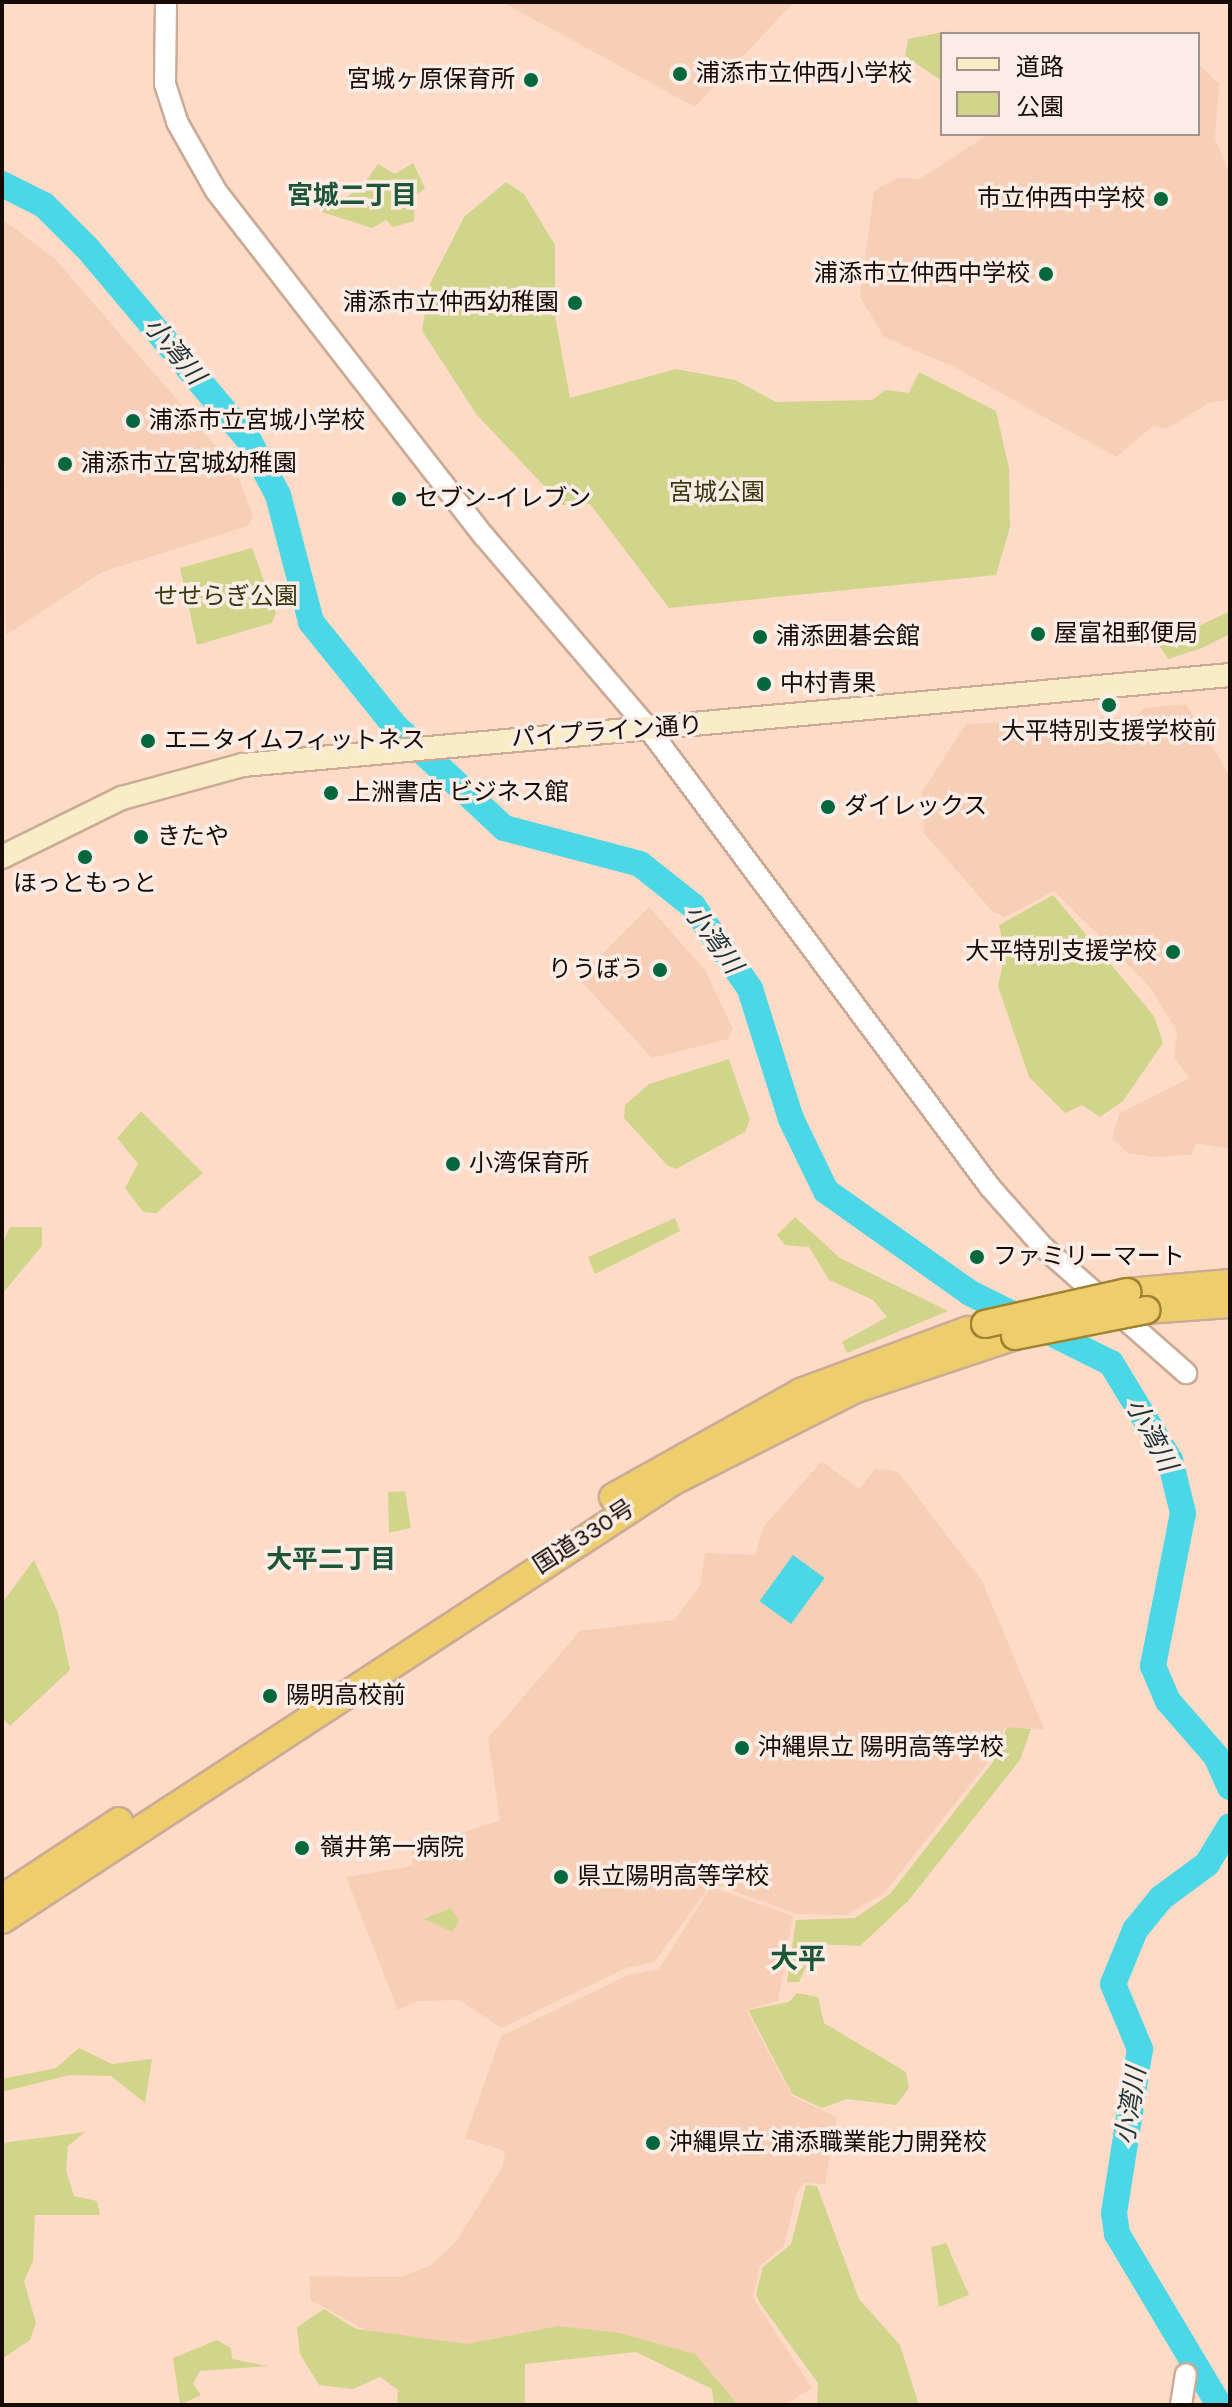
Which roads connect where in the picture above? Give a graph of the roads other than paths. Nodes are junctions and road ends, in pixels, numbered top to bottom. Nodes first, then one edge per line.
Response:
1 (166, 2) edge
2 (1230, 675) edge
3 (648, 728) junction
4 (2, 857) edge
5 (1230, 1283) edge
6 (1136, 1301) junction
7 (1230, 1304) edge
8 (1186, 1373) dead end
9 (2, 1898) edge
10 (2, 1920) edge
11 (1186, 2374) dead end
12 (1181, 2405) edge

1 - 3 street
2 - 3 main road, パイプライン通り
3 - 4 main road, パイプライン通り
3 - 8 street
5 - 6 highway, 国道330号
6 - 7 highway, 国道330号
6 - 9 highway, 国道330号, bridge
6 - 10 highway, 国道330号, bridge
11 - 12 street

